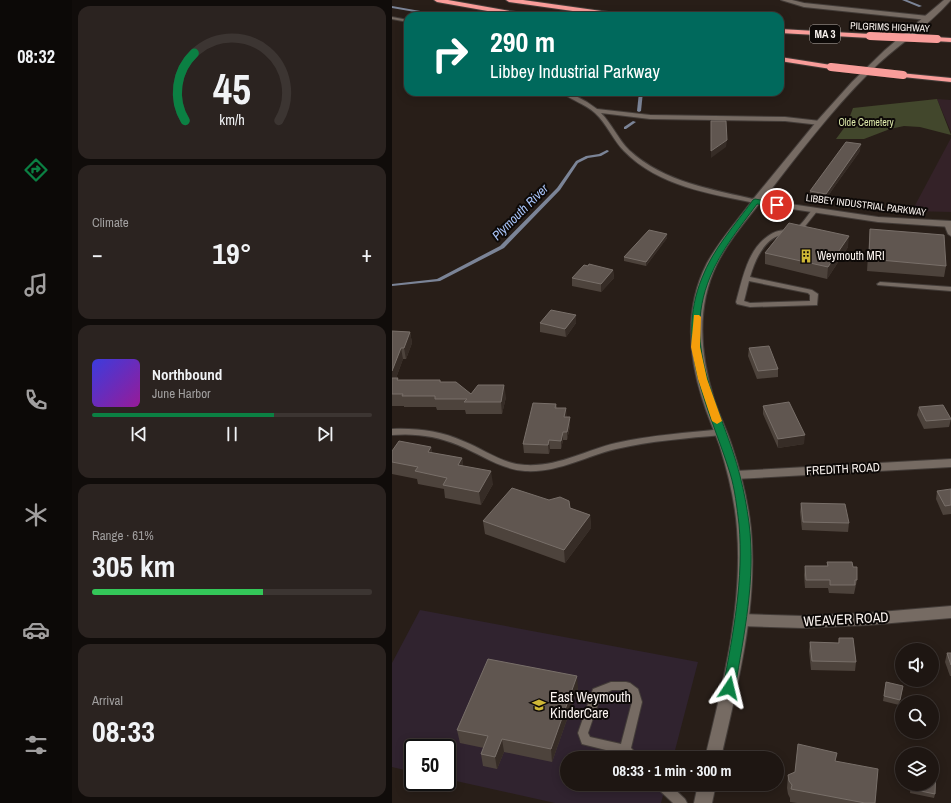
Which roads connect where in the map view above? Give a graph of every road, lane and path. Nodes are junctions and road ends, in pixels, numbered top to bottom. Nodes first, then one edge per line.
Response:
1 (437, 0) edge
2 (509, 0) edge
3 (784, 0) edge
4 (948, 2) edge
5 (504, 12) edge
6 (594, 12) edge
7 (392, 18) edge
8 (928, 18) junction
9 (404, 20) edge
10 (784, 31) edge
11 (951, 40) edge
12 (784, 61) edge
13 (951, 80) edge
14 (571, 96) edge
15 (597, 111) junction
16 (820, 124) junction
17 (755, 201) junction
18 (814, 210) junction
19 (949, 224) edge
20 (951, 234) edge
21 (746, 278) junction
22 (880, 284) dead end
23 (951, 288) edge
24 (392, 432) edge
25 (722, 432) junction
26 (951, 463) edge
27 (735, 475) junction
28 (951, 612) edge
29 (741, 620) junction
30 (626, 750) joint
31 (715, 751) edge
32 (668, 791) edge
33 (705, 791) edge
34 (681, 803) edge
35 (702, 803) edge

1 - 5 highway
2 - 6 highway
3 - 8 main road
4 - 8 main road
7 - 9 lane
8 - 16 main road
10 - 11 highway, PILGRIMS HIGHWAY / MA 3, bridge
12 - 13 highway, bridge
14 - 15 lane
15 - 16 lane
15 - 17 lane
16 - 17 main road
17 - 18 main road, LIBBEY INDUSTRIAL PARKWAY
17 - 25 main road
18 - 19 main road, LIBBEY INDUSTRIAL PARKWAY
18 - 21 lane
19 - 20 lane
21 - 21 lane
22 - 23 lane
24 - 25 lane
25 - 27 main road
26 - 27 main road, FREDITH ROAD
27 - 29 main road
28 - 29 main road, WEAVER ROAD
29 - 31 main road
30 - 30 lane
32 - 34 lane
33 - 35 main road

